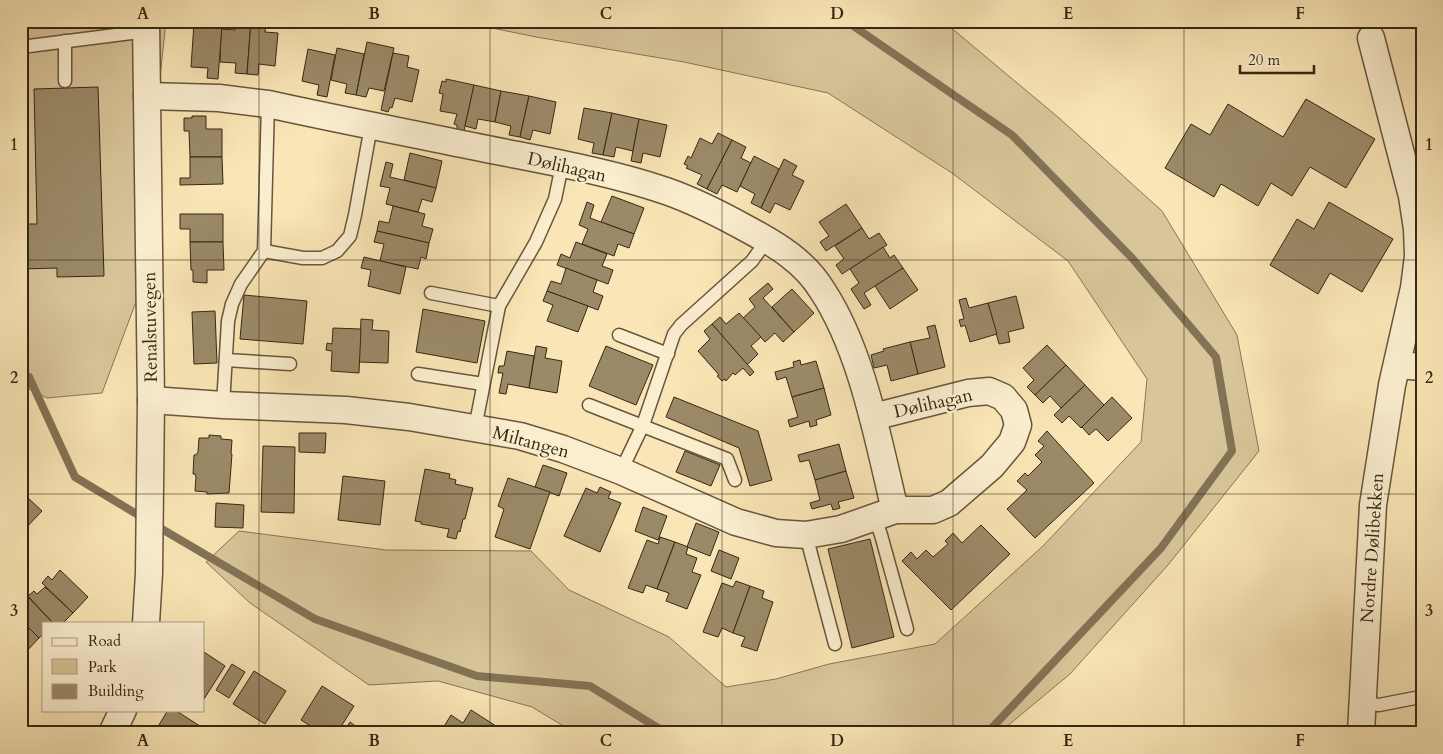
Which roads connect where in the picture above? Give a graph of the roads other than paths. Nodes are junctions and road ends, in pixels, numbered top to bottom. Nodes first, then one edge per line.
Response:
1 (147, 26) edge
2 (1371, 34) dead end
3 (65, 41) junction
4 (21, 48) edge
5 (65, 81) dead end
6 (147, 96) junction
7 (268, 104) junction
8 (371, 126) junction
9 (562, 165) junction
10 (767, 240) junction
11 (264, 251) junction
12 (431, 293) dead end
13 (498, 306) junction
14 (619, 336) dead end
15 (668, 354) junction
16 (226, 360) junction
17 (290, 364) dead end
18 (1410, 366) edge
19 (418, 374) dead end
20 (483, 384) junction
21 (151, 400) junction
22 (223, 405) junction
23 (589, 405) dead end
24 (873, 417) junction
25 (642, 425) junction
26 (475, 428) junction
27 (621, 471) junction
28 (735, 480) dead end
29 (885, 514) junction
30 (806, 535) junction
31 (146, 622) edge
32 (907, 629) dead end
33 (835, 644) dead end
34 (1415, 698) dead end
35 (1362, 703) junction
36 (122, 712) edge
37 (112, 733) edge
38 (1361, 733) edge

1 - 3 lane, Renalstuvegen
1 - 6 street, Renalstuvegen
2 - 18 street, Nordre Dølibekken
3 - 4 lane, Renalstuvegen
3 - 5 lane
6 - 7 street, Dølihagan
6 - 21 street, Renalstuvegen
7 - 8 street, Dølihagan
7 - 11 lane
8 - 9 street, Dølihagan
8 - 11 lane
9 - 10 street, Dølihagan
9 - 13 lane
10 - 15 lane
10 - 24 street, Dølihagan
11 - 16 lane
12 - 13 lane
13 - 20 lane
14 - 15 lane
15 - 25 lane
16 - 17 lane
16 - 22 lane
18 - 35 street, Nordre Dølibekken
19 - 20 lane
20 - 26 lane
21 - 22 street, Miltangen
21 - 31 street, Renalstuvegen
22 - 26 street, Miltangen
23 - 25 lane
24 - 29 street, Dølihagan
24 - 29 street, Dølihagan
25 - 27 lane
25 - 28 lane
26 - 27 street, Miltangen
27 - 30 street, Miltangen
29 - 30 street, Miltangen
29 - 32 lane
30 - 33 lane
34 - 35 lane
35 - 38 street, Nordre Dølibekken
36 - 37 street

